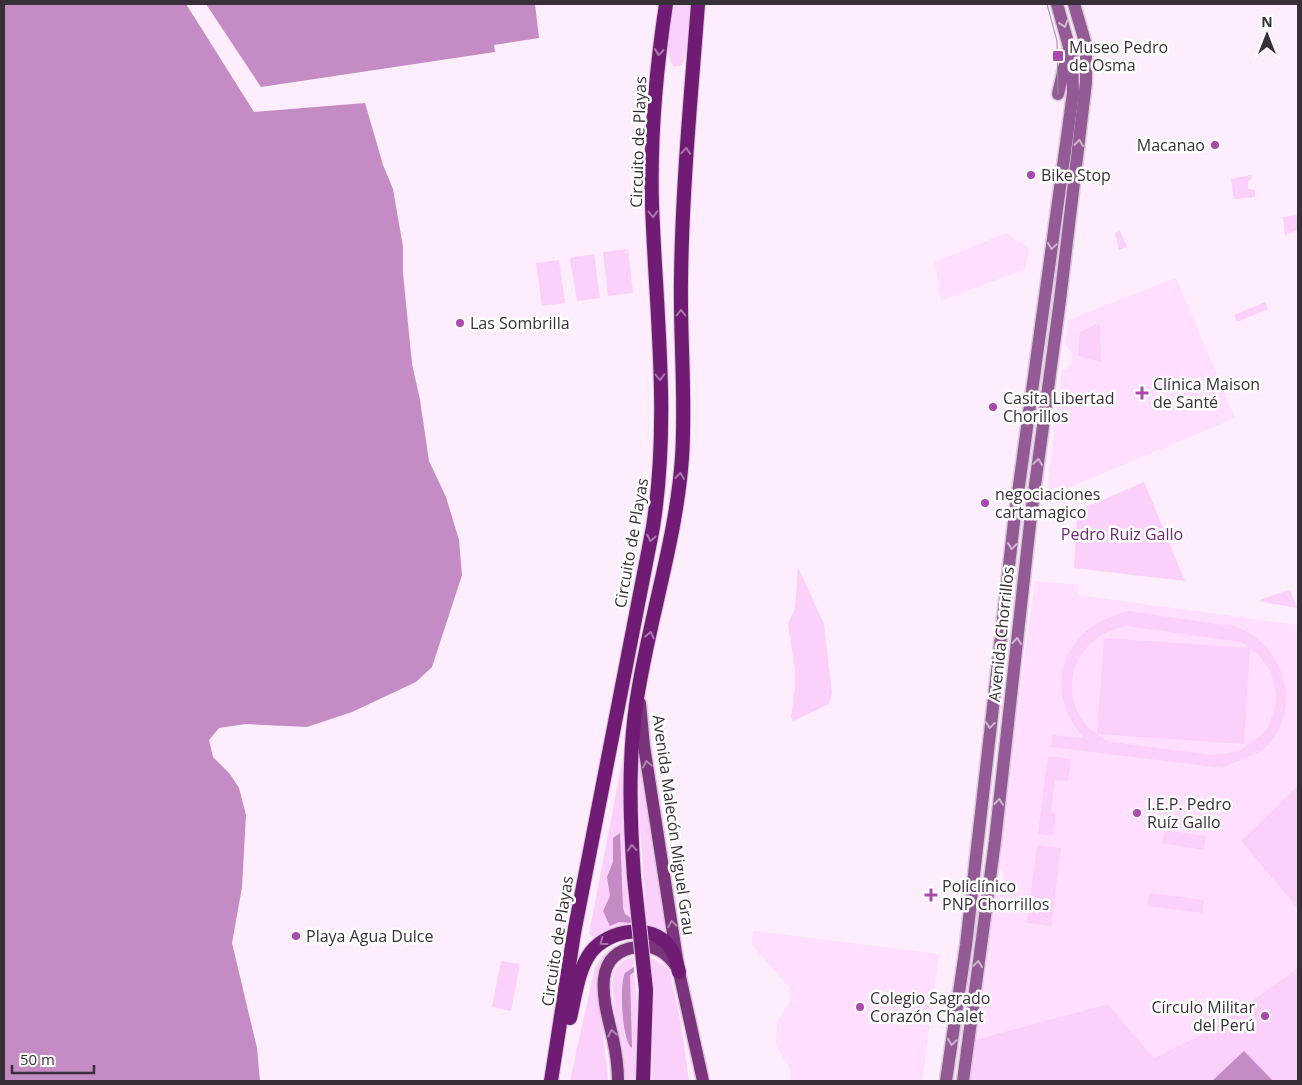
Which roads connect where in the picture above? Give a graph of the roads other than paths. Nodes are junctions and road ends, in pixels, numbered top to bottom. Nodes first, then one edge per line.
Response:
1 (666, 4) edge
2 (698, 4) edge
3 (1057, 4) edge
4 (1074, 4) edge
5 (1070, 44) junction
6 (1058, 94) dead end
7 (1045, 298) junction
8 (1060, 300) junction
9 (1037, 356) junction
10 (1052, 358) junction
11 (1026, 440) junction
12 (1041, 442) junction
13 (640, 683) junction
14 (680, 972) junction
15 (551, 1081) edge
16 (618, 1081) edge
17 (643, 1081) edge
18 (703, 1081) edge
19 (946, 1081) edge
20 (962, 1081) edge

1 -> 15 highway, Circuito de Playas
13 -> 2 highway
3 -> 5 main road, Avenida Chorrillos
8 -> 4 main road, Avenida Chorrillos
5 - 6 main road
5 -> 7 main road, Avenida Chorrillos
7 - 8 main road
7 - 9 main road, Avenida Chorrillos
8 - 10 main road, Avenida Chorrillos
9 - 10 main road
9 - 11 main road, Avenida Chorrillos
10 - 12 main road, Avenida Chorrillos
11 - 12 main road
11 -> 19 main road, Avenida Chorrillos
20 -> 12 main road, Avenida Chorrillos
14 -> 13 main road, Avenida Malecón Miguel Grau
17 -> 13 highway, bridge
14 -> 15 highway
16 -> 14 main road, Avenida Malecón Miguel Grau
14 - 18 main road, Avenida Malecón Miguel Grau

